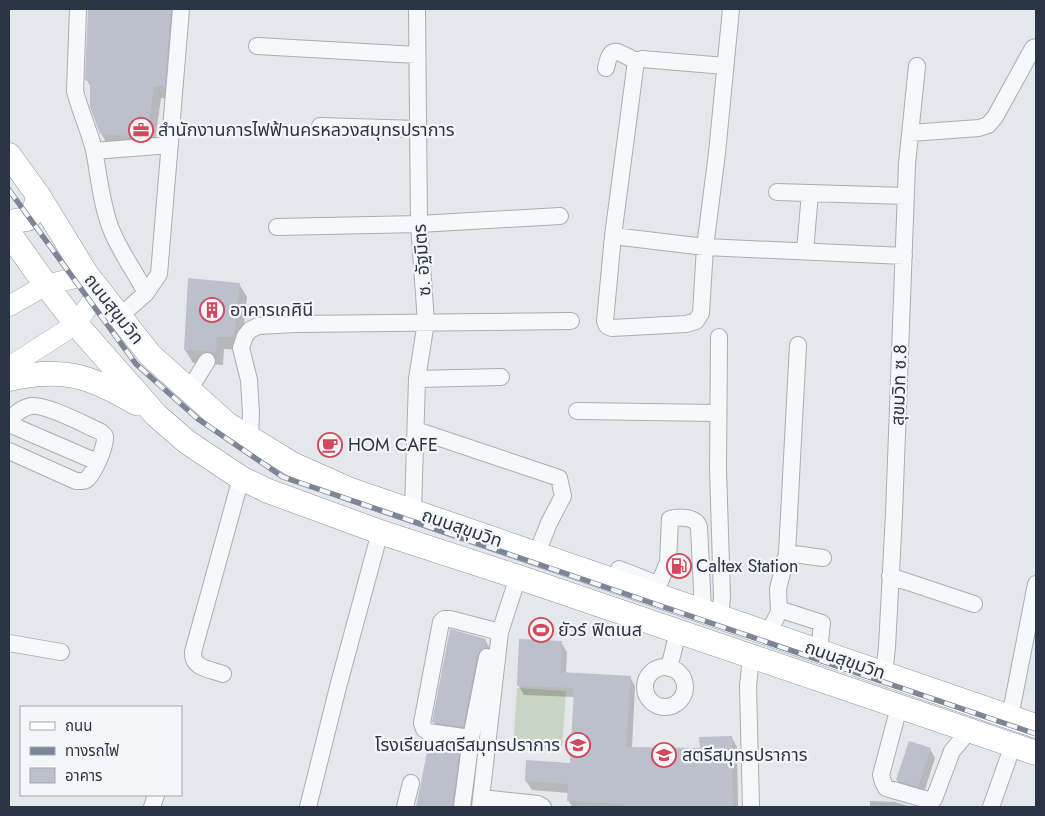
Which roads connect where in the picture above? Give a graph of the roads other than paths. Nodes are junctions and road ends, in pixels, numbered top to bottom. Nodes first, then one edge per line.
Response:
1 (78, 9) edge
2 (181, 9) edge
3 (417, 9) edge
4 (731, 9) edge
5 (257, 46) dead end
6 (1036, 47) edge
7 (417, 54) junction
8 (636, 61) junction
9 (726, 66) junction
10 (917, 66) dead end
11 (606, 68) dead end
12 (320, 126) dead end
13 (417, 129) junction
14 (910, 133) junction
15 (170, 145) junction
16 (94, 151) junction
17 (9, 155) edge
18 (777, 192) dead end
19 (810, 193) junction
20 (38, 195) junction
21 (906, 196) junction
22 (560, 216) dead end
23 (9, 222) edge
24 (419, 224) junction
25 (277, 227) dead end
26 (9, 233) edge
27 (612, 236) junction
28 (705, 247) junction
29 (805, 251) junction
30 (904, 256) junction
31 (93, 283) junction
32 (46, 284) junction
33 (146, 293) junction
34 (9, 306) edge
35 (119, 317) junction
36 (571, 321) dead end
37 (426, 322) junction
38 (76, 324) junction
39 (719, 337) dead end
40 (798, 345) dead end
41 (207, 361) dead end
42 (9, 367) edge
43 (501, 377) dead end
44 (9, 379) edge
45 (417, 379) junction
46 (190, 390) junction
47 (577, 412) dead end
48 (718, 413) junction
49 (156, 416) junction
50 (9, 423) edge
51 (416, 430) junction
52 (250, 438) junction
53 (9, 451) edge
54 (97, 462) junction
55 (241, 478) junction
56 (413, 511) junction
57 (380, 532) junction
58 (537, 553) junction
59 (787, 553) junction
60 (824, 558) dead end
61 (620, 569) dead end
62 (890, 576) junction
63 (518, 577) junction
64 (1036, 584) edge
65 (657, 589) junction
66 (974, 604) dead end
67 (779, 612) junction
68 (712, 614) junction
69 (496, 631) junction
70 (678, 632) junction
71 (768, 634) junction
72 (9, 643) edge
73 (819, 651) junction
74 (61, 652) dead end
75 (751, 657) junction
76 (669, 668) dead end
77 (223, 674) dead end
78 (884, 674) junction
79 (899, 707) junction
80 (1010, 717) junction
81 (1036, 726) edge
82 (969, 730) junction
83 (471, 738) junction
84 (1013, 746) junction
85 (1036, 753) edge
86 (411, 783) dead end
87 (481, 803) edge
88 (924, 803) edge
89 (308, 807) edge
90 (405, 807) edge
91 (462, 807) edge
92 (543, 807) edge
93 (751, 807) edge
94 (991, 807) edge

1 - 16 street
2 - 15 street
3 - 7 street, ซ. อัฐมิตร
4 - 9 street
5 - 7 street
6 - 14 street
7 - 13 street, ซ. อัฐมิตร
8 - 9 street
8 - 11 street
8 - 27 street
9 - 28 street
10 - 14 street, สุขมวิท ซ.8
12 - 13 street
13 - 24 street, ซ. อัฐมิตร
14 - 21 street, สุขมวิท ซ.8
15 - 16 street
15 - 33 street
16 - 33 street
17 - 20 highway, ถนนสุขุมวิท
18 - 19 street
19 - 21 street
19 - 29 street
20 - 23 highway
20 - 31 highway, ถนนสุขุมวิท
21 - 30 street, สุขมวิท ซ.8
22 - 24 street
24 - 25 street
24 - 37 street, ซ. อัฐมิตร
26 - 32 highway, ถนนสุขุมวิท
27 - 28 street
27 - 28 street
28 - 29 street
29 - 30 street
30 - 62 street, สุขมวิท ซ.8
31 - 32 main road
31 - 35 highway, ถนนสุขุมวิท
31 - 38 main road
32 - 34 main road
32 - 38 highway, ถนนสุขุมวิท
33 - 35 street
35 - 46 highway, ถนนสุขุมวิท
36 - 37 street
37 - 45 street, ซ. อัฐมิตร
37 - 52 street
38 - 42 main road
38 - 49 highway, ถนนสุขุมวิท
39 - 48 street
40 - 59 street
41 - 46 street
43 - 45 street
44 - 49 highway
45 - 51 street, ซ. อัฐมิตร
46 - 49 highway
46 - 52 highway, ถนนสุขุมวิท
47 - 48 street
48 - 68 street
49 - 55 highway, ถนนสุขุมวิท
50 - 54 street
50 - 54 street
51 - 56 street, ซ. อัฐมิตร
51 - 58 street
52 - 56 highway, ถนนสุขุมวิท
53 - 54 street
55 - 57 highway, ถนนสุขุมวิท
55 - 77 street
56 - 58 highway, ถนนสุขุมวิท
57 - 63 highway, ถนนสุขุมวิท
57 - 89 street
58 - 65 highway, ถนนสุขุมวิท
59 - 60 street
59 - 67 street
61 - 65 street
62 - 66 street
62 - 78 street, สุขมวิท ซ.8
63 - 69 street
63 - 70 highway, ถนนสุขุมวิท
64 - 80 street
65 - 68 highway, ถนนสุขุมวิท
65 - 68 street
67 - 71 street
67 - 73 street
68 - 71 highway, ถนนสุขุมวิท
69 - 83 street
69 - 83 street
69 - 87 street
70 - 75 highway, ถนนสุขุมวิท
70 - 76 street
71 - 73 highway, ถนนสุขุมวิท
72 - 74 street
73 - 78 highway, ถนนสุขุมวิท
75 - 79 highway, ถนนสุขุมวิท
75 - 93 street
78 - 80 highway, ถนนสุขุมวิท
79 - 82 highway, ถนนสุขุมวิท
79 - 88 street
80 - 81 highway, ถนนสุขุมวิท
82 - 84 highway, ถนนสุขุมวิท
82 - 88 street
83 - 91 street
84 - 85 highway, ถนนสุขุมวิท
84 - 94 street
86 - 90 street
87 - 92 street

